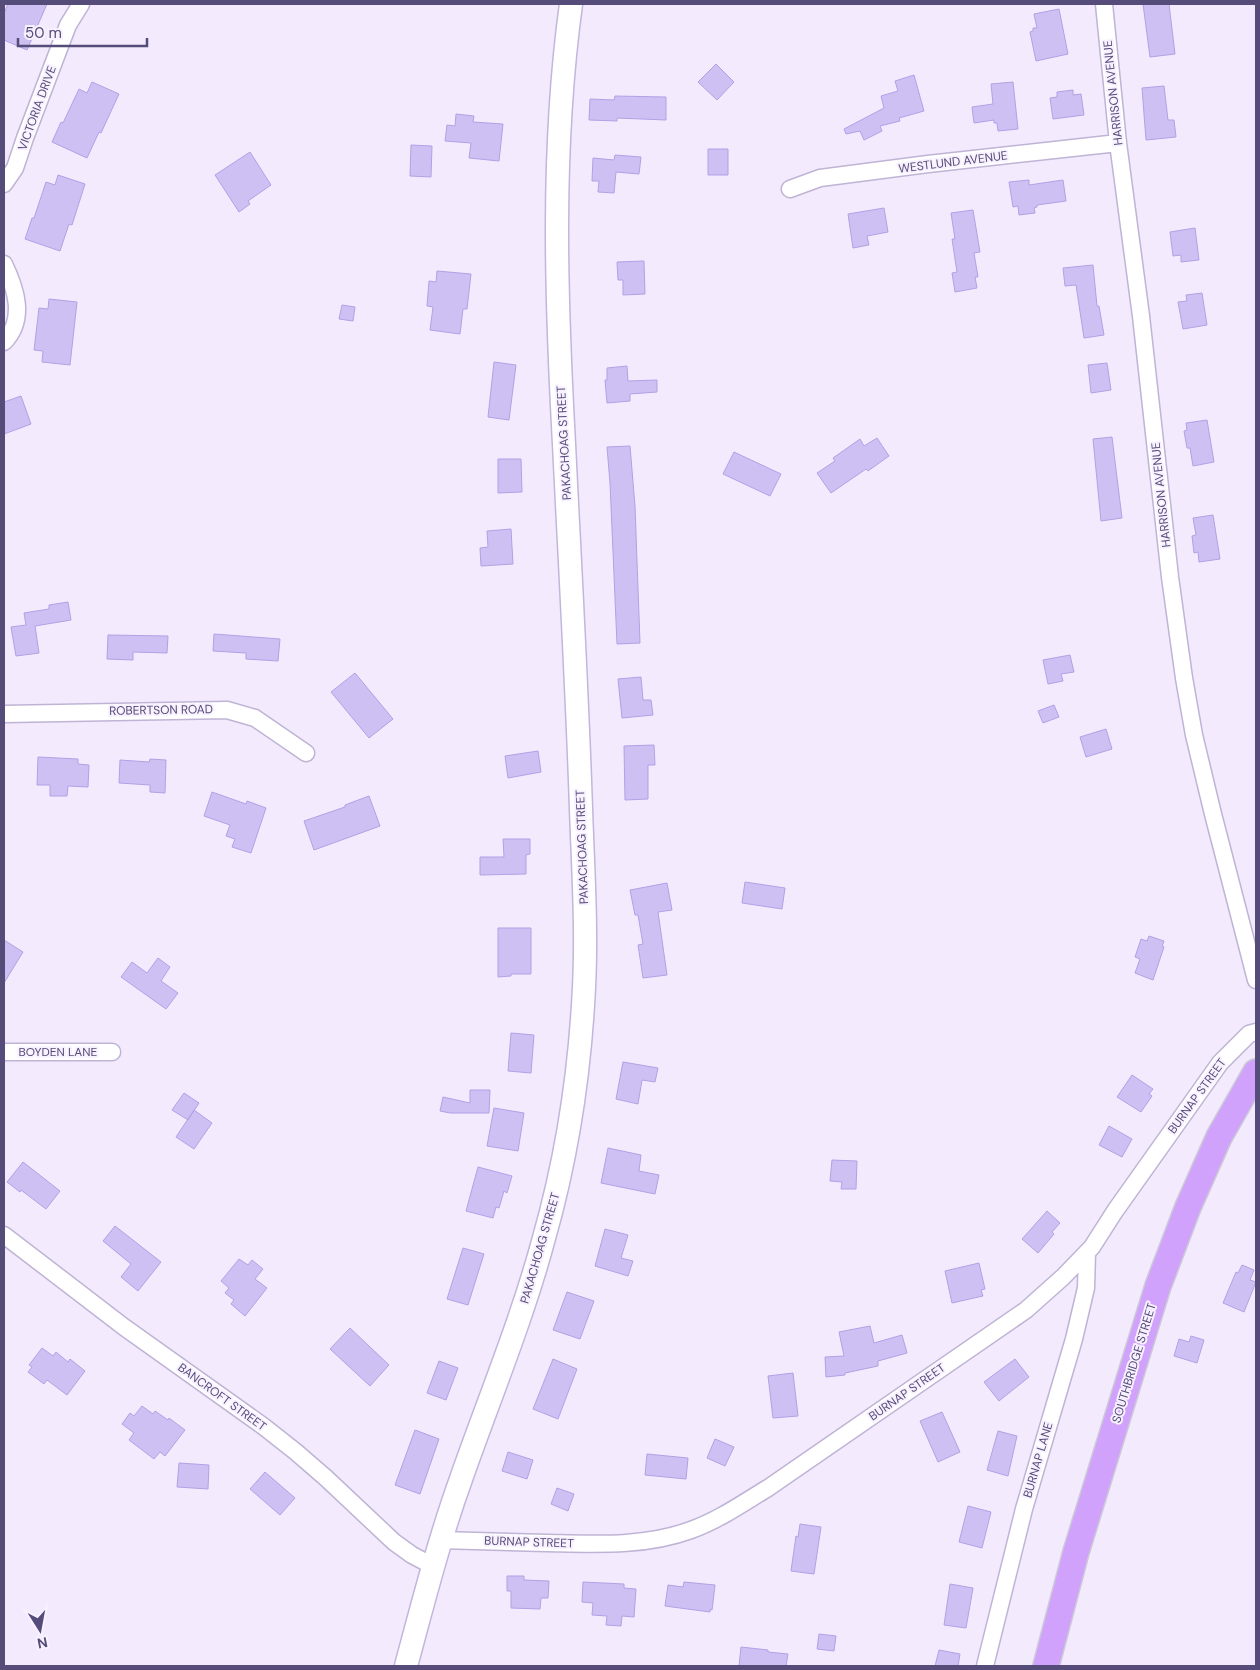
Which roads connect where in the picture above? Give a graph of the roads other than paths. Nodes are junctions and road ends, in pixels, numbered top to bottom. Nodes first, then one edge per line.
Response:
1 (81, 4) edge
2 (567, 4) edge
3 (571, 4) edge
4 (1104, 4) edge
5 (1118, 143) junction
6 (4, 184) edge
7 (790, 189) dead end
8 (4, 264) edge
9 (4, 342) edge
10 (4, 714) edge
11 (306, 753) dead end
12 (1256, 980) edge
13 (1256, 1032) edge
14 (4, 1052) edge
15 (112, 1052) dead end
16 (1256, 1072) edge
17 (4, 1235) edge
18 (1087, 1253) junction
19 (440, 1540) junction
20 (433, 1566) junction
21 (406, 1666) edge
22 (985, 1666) edge
23 (1046, 1666) edge

1 - 6 street, VICTORIA DRIVE
2 - 3 street
3 - 19 street, PAKACHOAG STREET
4 - 5 street, HARRISON AVENUE
5 - 7 street, WESTLUND AVENUE
5 - 12 street, HARRISON AVENUE
8 - 9 street
10 - 11 street, ROBERTSON ROAD
13 - 18 street, BURNAP STREET
14 - 15 street, BOYDEN LANE
16 - 23 main road, SOUTHBRIDGE STREET
17 - 20 street, BANCROFT STREET
18 - 19 street, BURNAP STREET
18 - 22 street, BURNAP LANE
19 - 20 street, PAKACHOAG STREET
20 - 21 street, PAKACHOAG STREET

